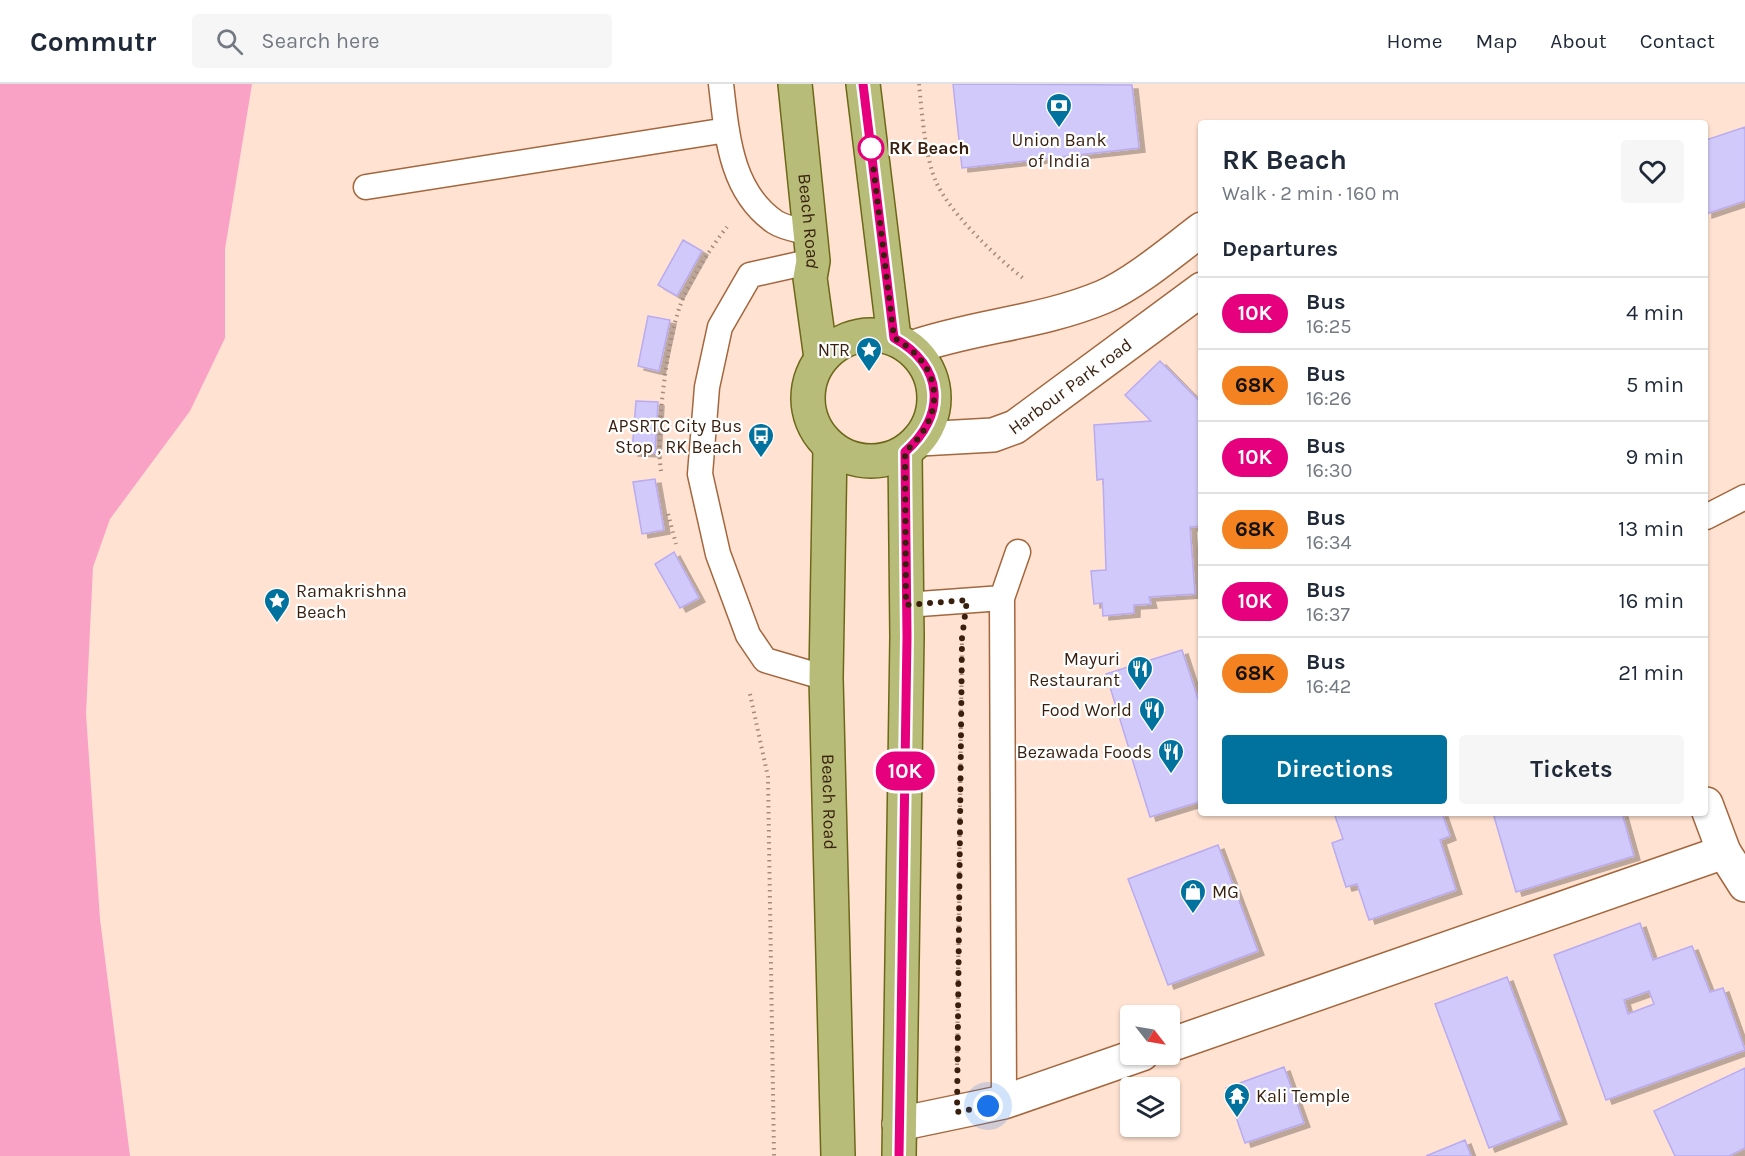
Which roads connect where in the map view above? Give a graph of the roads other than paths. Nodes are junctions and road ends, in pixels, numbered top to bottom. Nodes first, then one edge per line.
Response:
1 (721, 84) edge
2 (795, 84) edge
3 (863, 84) edge
4 (727, 130) junction
5 (366, 187) dead end
6 (1198, 232) edge
7 (812, 247) junction
8 (1198, 292) edge
9 (902, 343) junction
10 (821, 358) junction
11 (912, 445) junction
12 (830, 448) junction
13 (1745, 497) edge
14 (1708, 516) edge
15 (1018, 552) dead end
16 (1002, 598) junction
17 (906, 605) junction
18 (826, 678) junction
19 (1708, 809) edge
20 (1725, 852) junction
21 (1745, 885) edge
22 (1180, 1042) edge
23 (1120, 1062) edge
24 (1004, 1102) junction
25 (899, 1140) edge
26 (838, 1156) edge

1 - 4 lane
2 - 7 main road, Beach Road
3 - 9 main road
4 - 5 lane
4 - 7 lane
6 - 9 street
7 - 10 main road, Beach Road
7 - 18 lane
8 - 11 street, Harbour Park road
9 - 10 main road
9 - 11 main road
10 - 12 main road
11 - 12 main road
11 - 17 main road
12 - 18 main road, Beach Road
13 - 14 lane
15 - 16 lane
16 - 17 lane
16 - 24 lane
17 - 25 main road
18 - 26 main road, Beach Road
19 - 20 street
20 - 21 street
20 - 22 street
23 - 24 street
24 - 25 street

